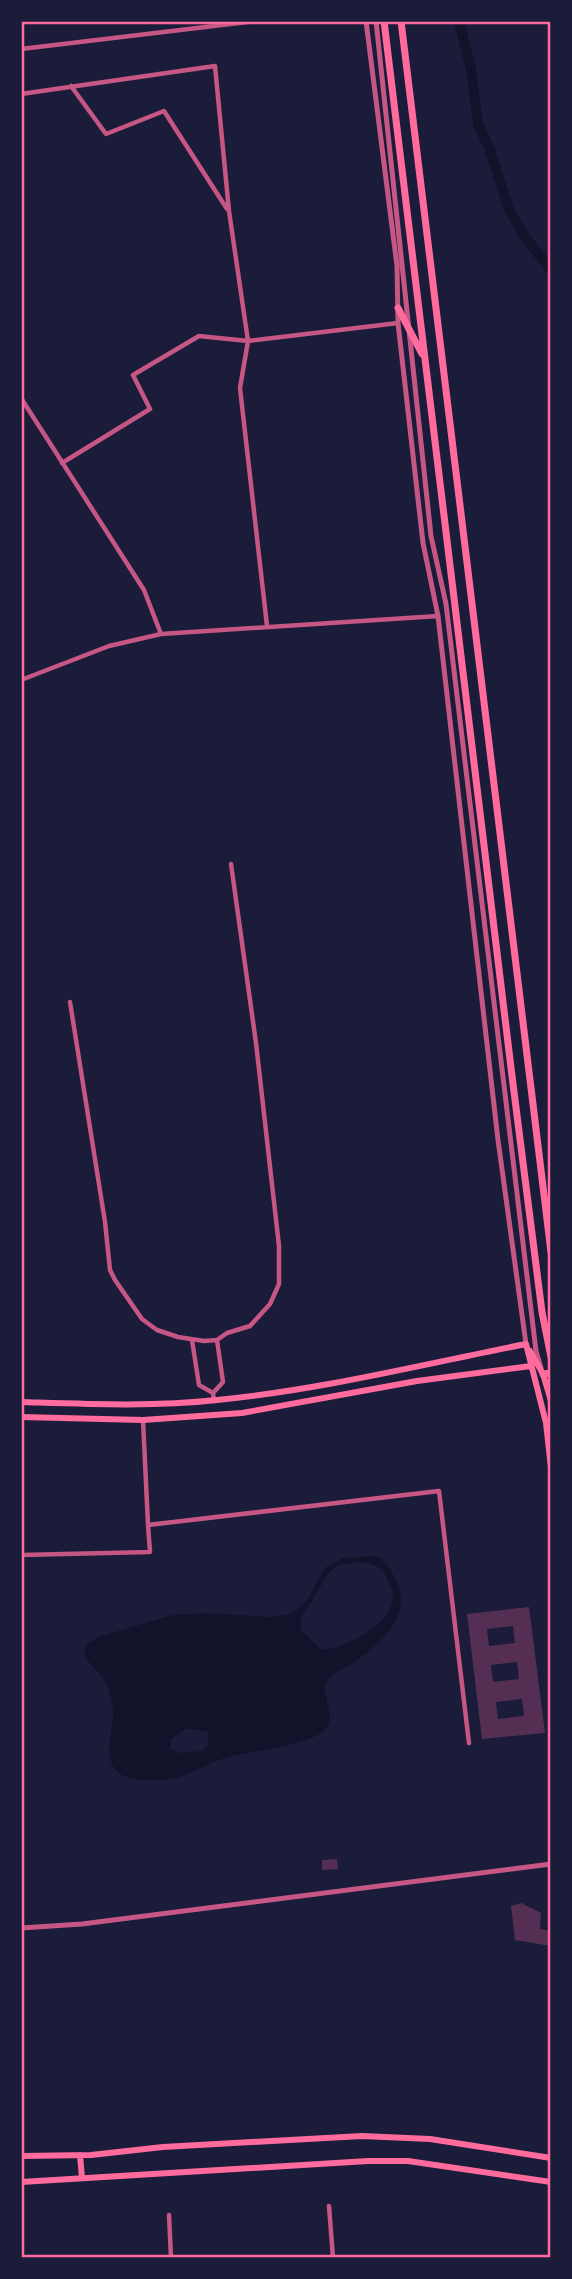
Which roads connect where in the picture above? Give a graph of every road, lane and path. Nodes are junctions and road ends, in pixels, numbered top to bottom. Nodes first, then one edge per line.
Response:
1 (256, 21) edge
2 (366, 21) edge
3 (376, 21) edge
4 (384, 21) edge
5 (401, 21) edge
6 (21, 49) edge
7 (71, 86) junction
8 (21, 94) edge
9 (229, 211) junction
10 (397, 308) joint
11 (406, 324) junction
12 (248, 341) junction
13 (425, 359) junction
14 (21, 398) edge
15 (62, 463) junction
16 (438, 616) junction
17 (267, 626) junction
18 (161, 634) junction
19 (21, 680) edge
20 (231, 863) dead end
21 (70, 1002) dead end
22 (551, 1252) edge
23 (217, 1339) junction
24 (191, 1340) junction
25 (526, 1344) junction
26 (551, 1357) edge
27 (531, 1366) junction
28 (547, 1374) edge
29 (214, 1397) junction
30 (551, 1401) edge
31 (21, 1402) edge
32 (21, 1417) edge
33 (143, 1420) junction
34 (551, 1468) edge
35 (148, 1524) junction
36 (21, 1555) edge
37 (469, 1743) dead end
38 (551, 1864) edge
39 (21, 1928) edge
40 (33, 1928) junction
41 (21, 1933) edge
42 (80, 2155) junction
43 (21, 2156) edge
44 (551, 2158) edge
45 (82, 2178) junction
46 (21, 2182) edge
47 (551, 2182) edge
48 (329, 2206) dead end
49 (169, 2215) dead end
50 (171, 2258) edge
51 (333, 2258) edge

1 - 6 street
2 - 10 street
3 - 11 street
4 - 13 highway
5 - 22 highway
7 - 8 street
7 - 9 street
7 - 9 street
9 - 12 street
10 - 11 highway
11 - 12 street
11 - 13 highway
11 - 16 street
11 - 28 street
12 - 15 street
12 - 17 street
13 - 26 highway
14 - 15 street
15 - 18 street
16 - 17 street
16 - 25 street
17 - 18 street
18 - 19 street
20 - 23 street
21 - 24 street
23 - 24 street
23 - 29 street
24 - 29 street
25 - 27 main road
25 - 28 main road
25 - 29 main road
27 - 28 main road
27 - 33 main road
27 - 34 main road
28 - 30 main road
29 - 31 main road
32 - 33 main road
33 - 35 street
35 - 36 street
35 - 37 street
38 - 40 street
39 - 40 street
40 - 41 street
42 - 43 main road
42 - 44 main road
42 - 45 main road
45 - 46 main road
45 - 47 main road
48 - 51 street
49 - 50 street

